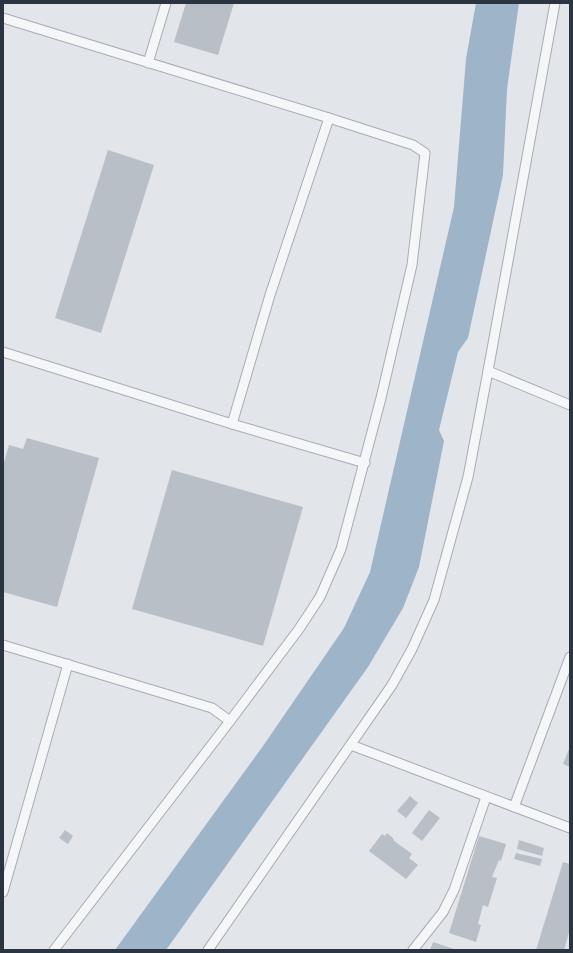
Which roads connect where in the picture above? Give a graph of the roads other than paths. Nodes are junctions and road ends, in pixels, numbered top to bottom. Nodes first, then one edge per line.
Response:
1 (166, 3) edge
2 (555, 3) edge
3 (3, 18) edge
4 (148, 63) junction
5 (329, 118) junction
6 (3, 352) edge
7 (488, 371) junction
8 (570, 405) edge
9 (232, 424) junction
10 (365, 463) junction
11 (3, 645) edge
12 (570, 657) edge
13 (68, 664) junction
14 (230, 721) junction
15 (351, 745) junction
16 (486, 797) junction
17 (514, 807) junction
18 (570, 828) edge
19 (3, 892) edge
20 (54, 950) edge
21 (208, 950) edge
22 (413, 950) edge

1 - 4 lane
2 - 7 lane
3 - 4 lane
4 - 5 lane
5 - 9 lane
5 - 10 lane
6 - 9 lane
7 - 8 lane
7 - 15 lane
9 - 10 lane
10 - 14 lane
11 - 13 lane
12 - 17 lane
13 - 14 lane
13 - 19 lane
14 - 20 lane
15 - 16 lane
15 - 21 lane
16 - 17 lane
16 - 22 lane
17 - 18 lane

